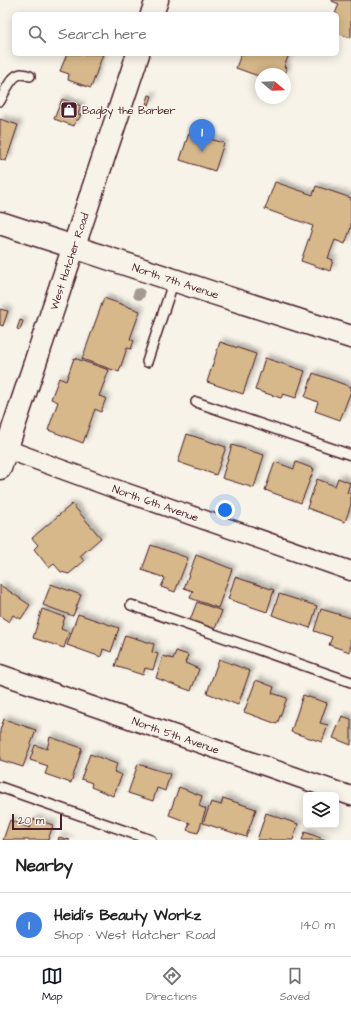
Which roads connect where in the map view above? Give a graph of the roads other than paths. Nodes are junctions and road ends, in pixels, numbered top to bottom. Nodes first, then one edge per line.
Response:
1 (157, 0) edge
2 (153, 12) edge
3 (137, 56) edge
4 (30, 76) dead end
5 (0, 101) edge
6 (0, 223) edge
7 (74, 247) junction
8 (174, 280) junction
9 (351, 337) edge
10 (147, 362) dead end
11 (196, 402) dead end
12 (351, 455) edge
13 (3, 458) edge
14 (351, 571) edge
15 (131, 605) dead end
16 (0, 674) edge
17 (351, 682) edge
18 (0, 788) edge
19 (351, 796) edge
20 (151, 840) edge

1 - 2 street
3 - 7 street, West Hatcher Road
4 - 5 lane
6 - 7 street, North 7th Avenue
7 - 8 street, North 7th Avenue
7 - 13 street, West Hatcher Road
8 - 9 street, North 7th Avenue
8 - 10 lane
11 - 12 lane
13 - 14 street, North 6th Avenue
15 - 17 lane
16 - 19 street, North 5th Avenue
18 - 20 lane

